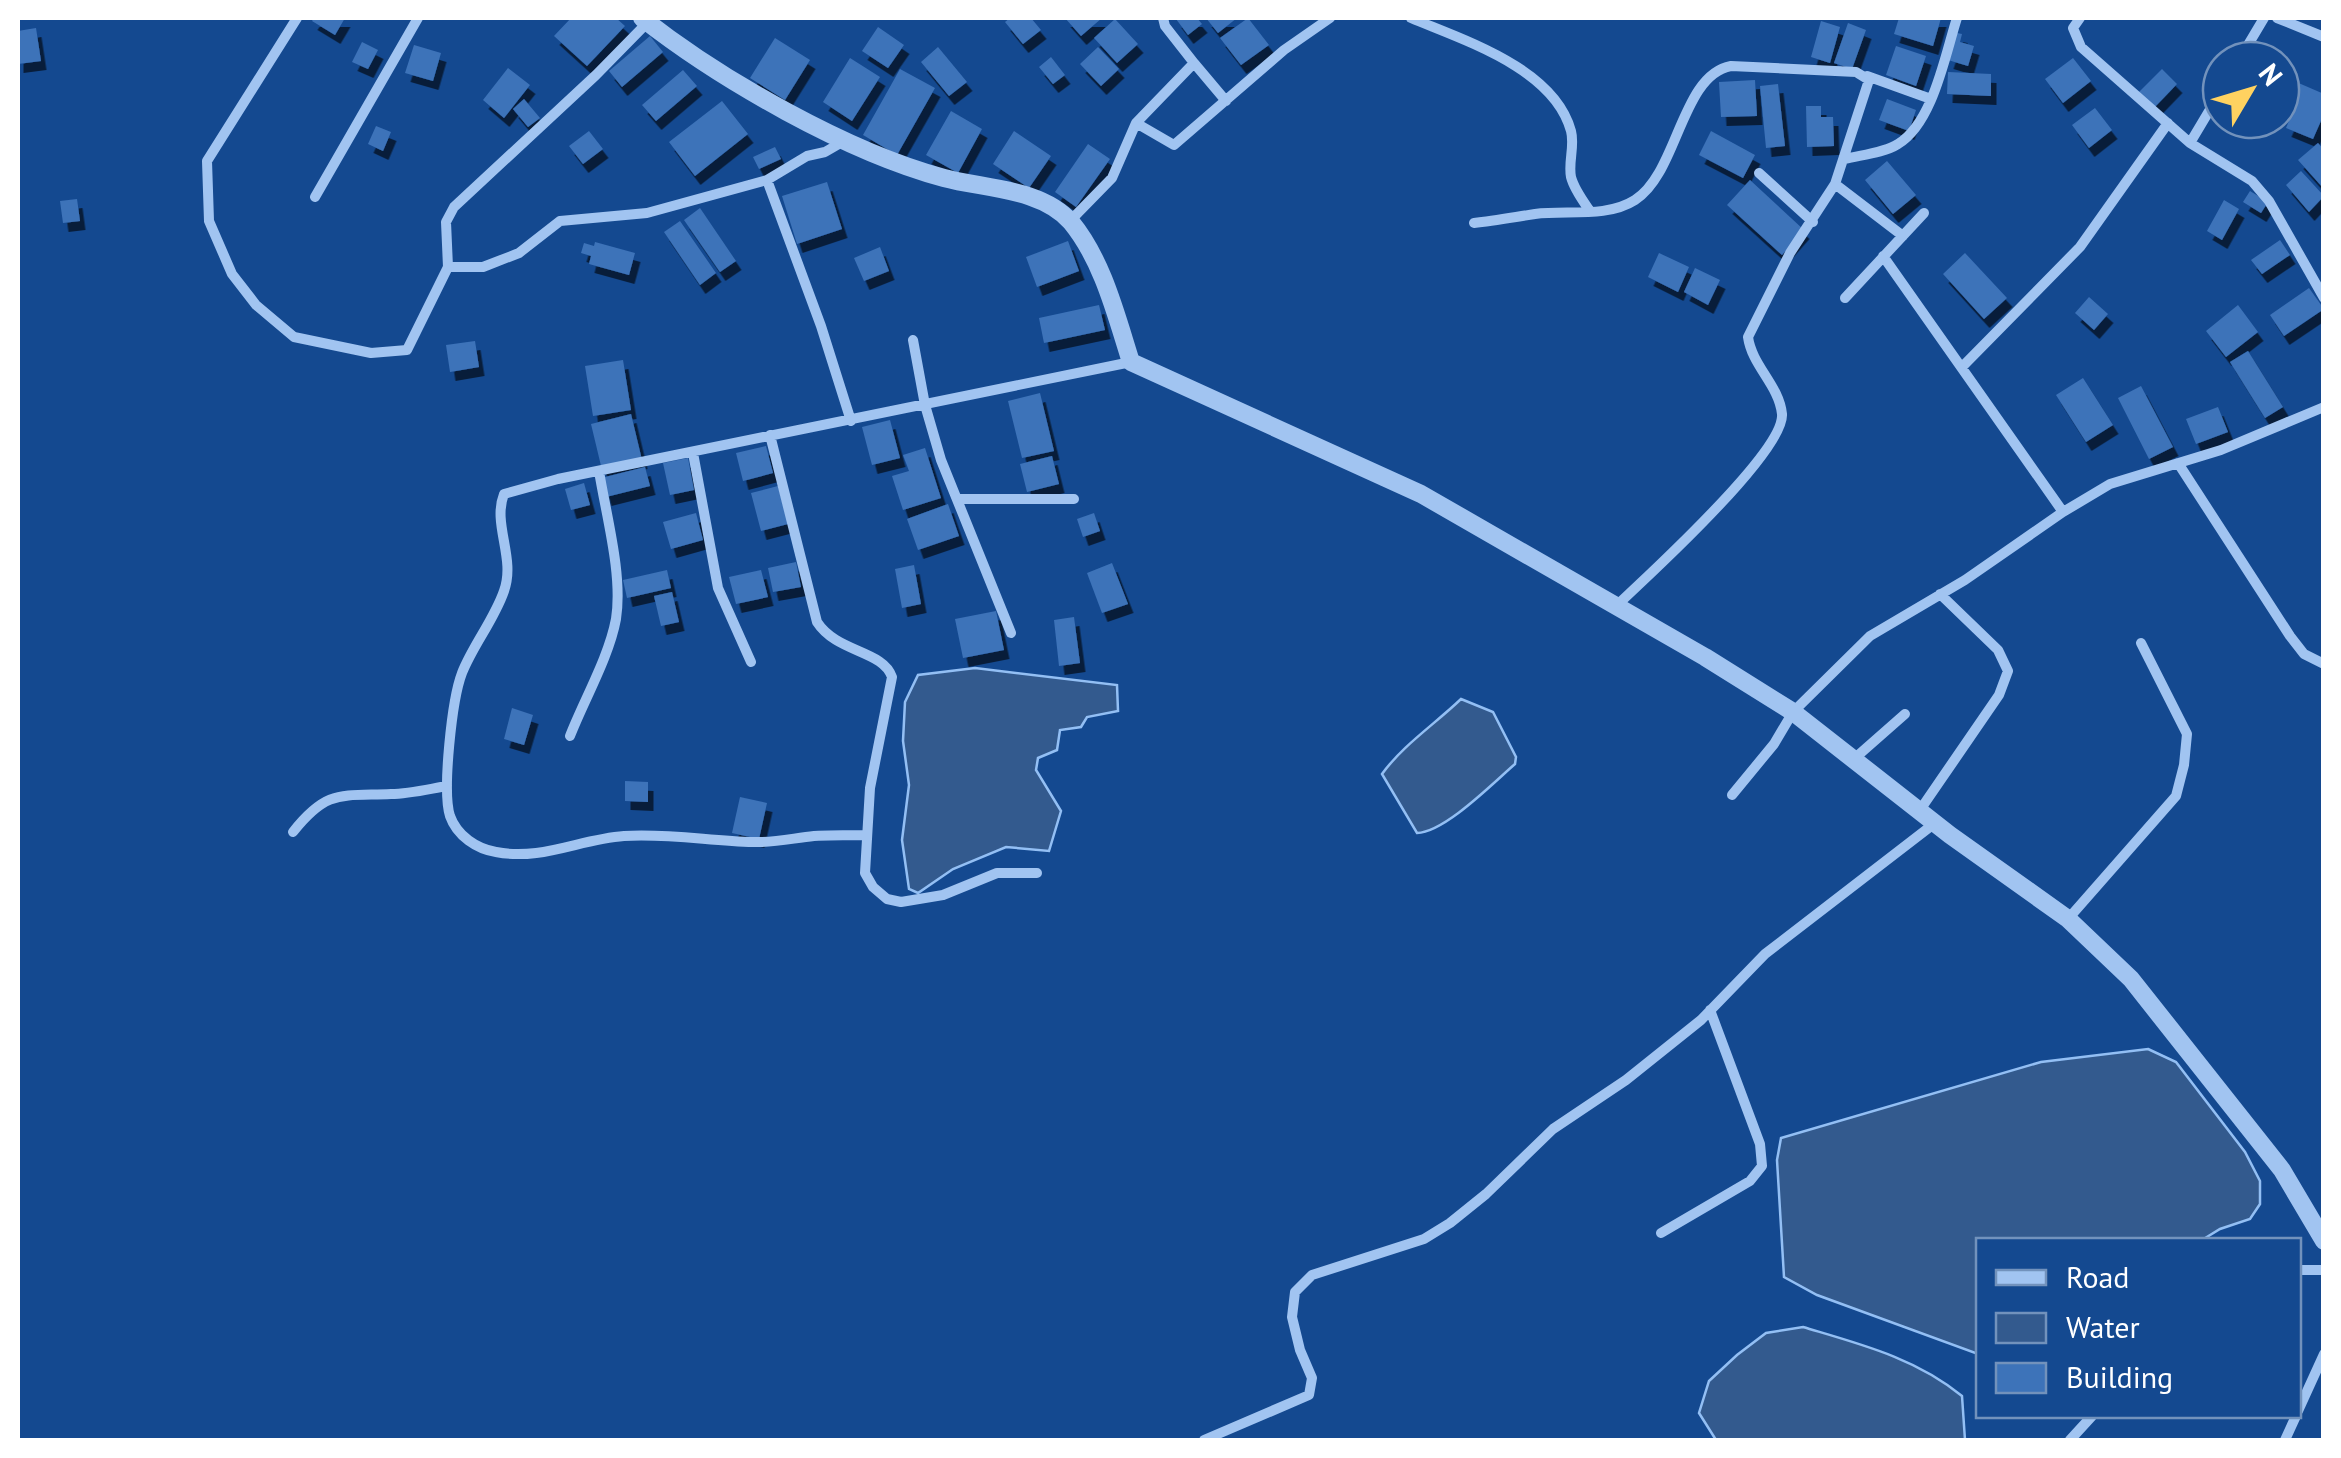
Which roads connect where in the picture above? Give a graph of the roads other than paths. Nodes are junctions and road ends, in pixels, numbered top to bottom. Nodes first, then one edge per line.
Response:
1 (297, 18) edge
2 (418, 18) edge
3 (1163, 18) edge
4 (1414, 18) edge
5 (1957, 18) edge
6 (2080, 18) edge
7 (2264, 18) edge
8 (2277, 18) edge
9 (1326, 19) edge
10 (645, 20) edge
11 (2324, 37) edge
12 (2251, 40) edge
13 (1194, 62) junction
14 (1867, 76) junction
15 (1931, 99) junction
16 (1226, 101) junction
17 (1136, 123) junction
18 (2168, 123) junction
19 (2201, 125) edge
20 (844, 140) junction
21 (2190, 143) junction
22 (1845, 159) junction
23 (1759, 173) dead end
24 (766, 180) junction
25 (1836, 184) junction
26 (316, 197) dead end
27 (1590, 211) junction
28 (1924, 213) dead end
29 (1070, 221) junction
30 (1813, 222) junction
31 (1474, 223) dead end
32 (1903, 236) junction
33 (1883, 256) junction
34 (448, 268) junction
35 (1845, 298) dead end
36 (2324, 298) edge
37 (914, 340) dead end
38 (1131, 362) junction
39 (1963, 366) junction
40 (926, 405) junction
41 (2324, 407) edge
42 (851, 421) junction
43 (770, 435) junction
44 (693, 454) junction
45 (2178, 463) junction
46 (600, 471) junction
47 (957, 499) junction
48 (1074, 499) dead end
49 (2063, 512) junction
50 (1940, 594) junction
51 (1615, 607) junction
52 (1011, 633) dead end
53 (2141, 643) dead end
54 (751, 662) dead end
55 (2324, 664) edge
56 (1793, 712) junction
57 (1904, 714) dead end
58 (570, 736) dead end
59 (1855, 758) junction
60 (447, 786) junction
61 (1732, 795) dead end
62 (1920, 810) junction
63 (1936, 823) junction
64 (293, 832) dead end
65 (867, 835) junction
66 (1036, 873) dead end
67 (2068, 920) junction
68 (1710, 1010) junction
69 (1661, 1233) dead end
70 (2324, 1241) edge
71 (2324, 1354) edge
72 (2301, 1404) edge
73 (2090, 1418) edge
74 (1204, 1440) edge
75 (2070, 1440) edge

1 - 34 street
2 - 26 street
3 - 13 street
4 - 27 street
5 - 15 street
6 - 18 street
7 - 12 street
8 - 11 street
9 - 16 street
10 - 20 street
10 - 34 street
13 - 16 street
13 - 17 street
14 - 15 street
14 - 22 street
14 - 27 street
15 - 22 street
16 - 17 street
17 - 29 street
18 - 21 street
18 - 39 street
19 - 21 street
20 - 24 street
20 - 29 street
21 - 36 street
22 - 25 street
23 - 30 street
24 - 34 street
24 - 42 street
25 - 30 street
25 - 32 street
27 - 31 street
28 - 32 street
29 - 38 street
30 - 51 street
32 - 33 street
33 - 35 street
33 - 39 street
37 - 40 street
38 - 40 street
38 - 51 street
39 - 49 street
40 - 42 street
40 - 47 street
41 - 45 street
42 - 43 street
43 - 44 street
43 - 65 street
44 - 46 street
44 - 54 street
45 - 49 street
45 - 55 street
46 - 58 street
46 - 60 street
47 - 48 street
47 - 52 street
49 - 50 street
50 - 56 street
50 - 62 street
51 - 56 street
53 - 67 street
56 - 59 street
56 - 61 street
57 - 59 street
59 - 62 street
60 - 64 street
60 - 65 street
62 - 63 street
63 - 67 street
63 - 68 street
65 - 66 street
67 - 70 street
68 - 69 street
68 - 74 street
71 - 72 street
73 - 75 street

